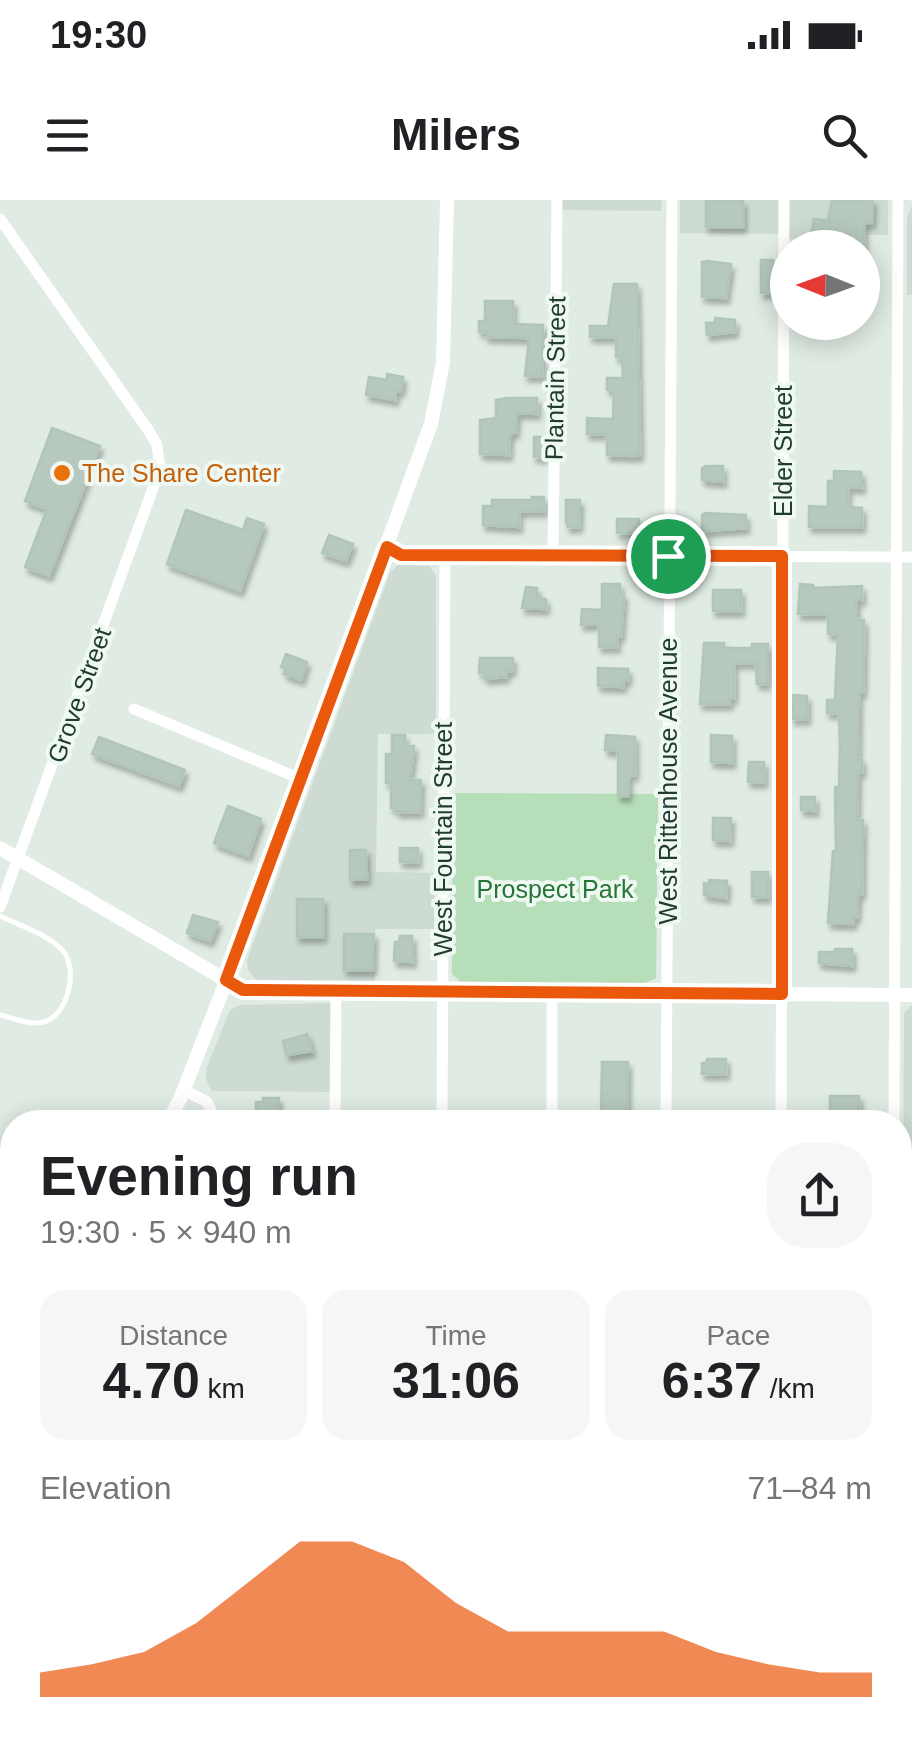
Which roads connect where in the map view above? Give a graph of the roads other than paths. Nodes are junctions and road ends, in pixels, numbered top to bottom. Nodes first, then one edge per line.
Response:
1 (447, 200) edge
2 (557, 200) edge
3 (672, 200) edge
4 (784, 200) edge
5 (898, 200) edge
6 (0, 220) edge
7 (387, 547) junction
8 (445, 555) junction
9 (553, 556) junction
10 (668, 556) junction
11 (782, 556) junction
12 (897, 557) junction
13 (912, 557) edge
14 (134, 709) dead end
15 (301, 779) junction
16 (0, 848) edge
17 (18, 858) junction
18 (0, 908) edge
19 (0, 916) edge
20 (226, 980) junction
21 (336, 991) junction
22 (442, 992) junction
23 (552, 992) junction
24 (666, 993) junction
25 (782, 994) junction
26 (894, 994) junction
27 (912, 995) edge
28 (0, 1015) edge
29 (184, 1090) junction
30 (174, 1110) edge
31 (210, 1110) edge
32 (335, 1110) edge
33 (442, 1110) edge
34 (552, 1110) edge
35 (666, 1110) edge
36 (781, 1110) edge
37 (894, 1110) edge

1 - 7 street
2 - 9 street, Plantain Street
3 - 10 street, West Rittenhouse Avenue
4 - 11 street, Elder Street
5 - 12 street
6 - 17 street, Grove Street
7 - 8 street
7 - 15 street
8 - 9 street
8 - 22 street, West Fountain Street
9 - 10 street
10 - 11 street
10 - 24 street, West Rittenhouse Avenue
11 - 12 street
11 - 25 street, Elder Street
12 - 13 street
12 - 26 street
14 - 15 street
15 - 20 street
16 - 17 street
17 - 18 street, Grove Street
17 - 20 street
19 - 28 lane
20 - 21 street
20 - 29 street
21 - 22 street
21 - 32 street
22 - 23 street
22 - 33 street, West Fountain Street
23 - 24 street
23 - 34 street
24 - 25 street
24 - 35 street, West Rittenhouse Avenue
25 - 26 street
25 - 36 street, Elder Street
26 - 27 street
26 - 37 street
29 - 30 street
29 - 31 street

